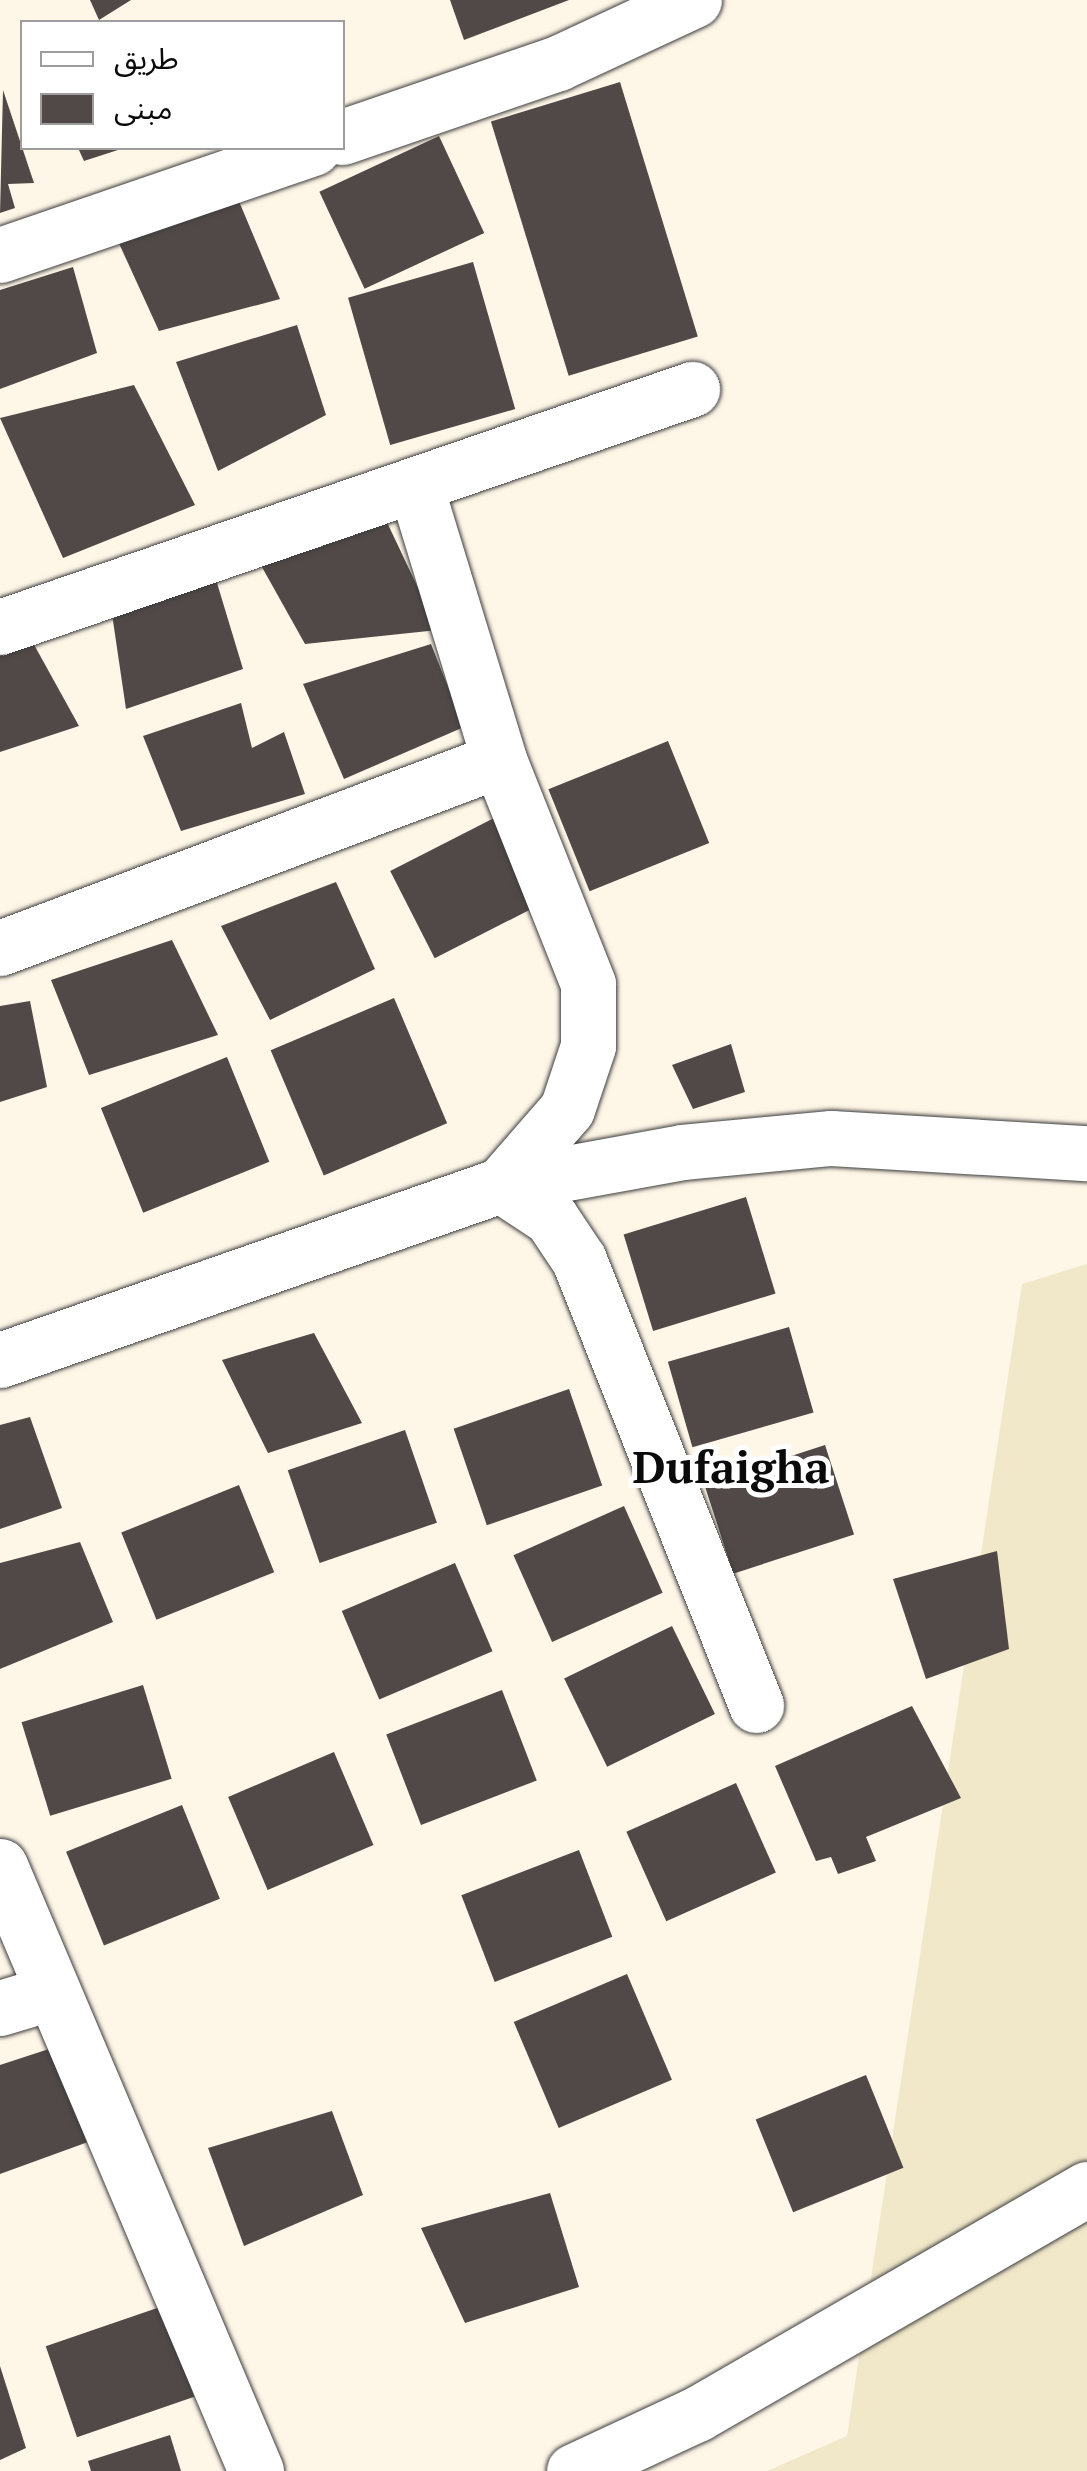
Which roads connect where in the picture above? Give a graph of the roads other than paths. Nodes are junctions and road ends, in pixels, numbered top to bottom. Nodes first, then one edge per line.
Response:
1 (694, 0) edge
2 (345, 137) edge
3 (307, 150) edge
4 (0, 255) edge
5 (692, 390) dead end
6 (417, 491) junction
7 (0, 627) edge
8 (499, 760) junction
9 (0, 948) edge
10 (1087, 1154) edge
11 (501, 1185) junction
12 (0, 1360) edge
13 (756, 1705) dead end
14 (0, 1866) edge
15 (53, 1992) junction
16 (0, 2008) edge
17 (1087, 2188) edge
18 (256, 2471) edge
19 (574, 2471) edge

1 - 2 street
3 - 4 street
5 - 6 street
6 - 7 street
6 - 8 street
8 - 9 street
8 - 11 street
10 - 11 street
11 - 12 street
11 - 13 street
14 - 15 street
15 - 16 street
15 - 18 street
17 - 19 street

